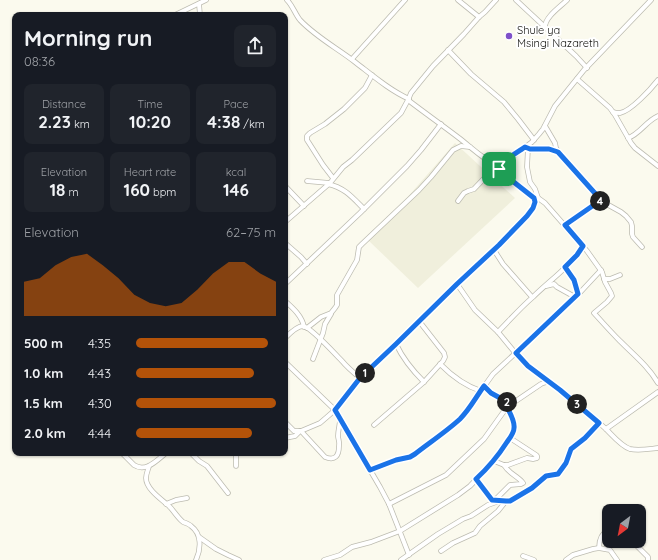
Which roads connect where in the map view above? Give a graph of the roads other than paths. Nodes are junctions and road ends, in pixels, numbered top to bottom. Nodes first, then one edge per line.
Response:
1 (206, 0) edge
2 (287, 0) edge
3 (405, 0) edge
4 (458, 0) edge
5 (496, 0) edge
6 (567, 0) edge
7 (651, 0) edge
8 (517, 1) edge
9 (199, 4) junction
10 (182, 12) edge
11 (200, 12) edge
12 (478, 17) junction
13 (547, 20) junction
14 (539, 22) junction
15 (544, 27) junction
16 (448, 50) junction
17 (352, 59) junction
18 (586, 68) junction
19 (372, 75) junction
20 (577, 79) junction
21 (658, 80) edge
22 (409, 99) junction
23 (613, 112) junction
24 (658, 116) edge
25 (441, 124) junction
26 (545, 126) junction
27 (628, 138) junction
28 (534, 140) junction
29 (470, 147) junction
30 (527, 148) junction
31 (558, 152) junction
32 (497, 166) junction
33 (658, 166) edge
34 (333, 178) junction
35 (307, 181) dead end
36 (329, 183) junction
37 (288, 189) edge
38 (531, 195) junction
39 (538, 198) junction
40 (601, 200) junction
41 (458, 201) dead end
42 (304, 206) junction
43 (364, 209) junction
44 (288, 219) edge
45 (565, 225) junction
46 (288, 246) edge
47 (583, 246) junction
48 (642, 247) dead end
49 (494, 250) junction
50 (307, 264) junction
51 (565, 267) junction
52 (601, 270) junction
53 (620, 275) dead end
54 (604, 279) junction
55 (288, 281) edge
56 (457, 284) junction
57 (544, 287) junction
58 (577, 295) junction
59 (532, 297) junction
60 (288, 304) edge
61 (331, 313) junction
62 (419, 321) junction
63 (306, 327) junction
64 (498, 332) junction
65 (288, 336) edge
66 (321, 340) junction
67 (396, 344) junction
68 (516, 353) junction
69 (313, 359) dead end
70 (440, 364) junction
71 (288, 365) edge
72 (360, 378) junction
73 (549, 381) junction
74 (424, 382) junction
75 (658, 383) edge
76 (484, 386) junction
77 (481, 391) junction
78 (658, 392) edge
79 (511, 404) junction
80 (507, 407) junction
81 (335, 410) junction
82 (340, 419) junction
83 (599, 423) junction
84 (288, 425) edge
85 (374, 425) dead end
86 (606, 429) junction
87 (300, 431) junction
88 (288, 437) edge
89 (510, 438) junction
90 (658, 448) edge
91 (125, 456) edge
92 (162, 456) edge
93 (194, 456) edge
94 (236, 456) edge
95 (494, 461) junction
96 (149, 466) junction
97 (236, 466) dead end
98 (504, 466) junction
99 (370, 470) junction
100 (476, 479) junction
101 (228, 493) dead end
102 (187, 498) dead end
103 (498, 500) junction
104 (506, 501) junction
105 (166, 504) junction
106 (389, 504) junction
107 (400, 531) junction
108 (602, 536) edge
109 (199, 537) junction
110 (599, 548) junction
111 (639, 548) edge
112 (441, 551) dead end
113 (409, 555) junction
114 (523, 556) dead end
115 (196, 560) edge
116 (239, 560) edge
117 (324, 560) edge
118 (401, 560) edge
119 (534, 560) edge
120 (566, 560) edge
121 (617, 560) edge
122 (648, 560) edge

1 - 9 street
2 - 17 street
3 - 17 street
4 - 12 street
5 - 12 street
6 - 13 street
7 - 18 street
8 - 14 street
9 - 10 street
9 - 11 street
12 - 16 street
13 - 14 street
13 - 15 street
14 - 15 street
15 - 18 street
16 - 22 street
16 - 28 street
17 - 19 street
18 - 20 street
19 - 22 street
19 - 34 street
20 - 23 street
20 - 26 street
21 - 23 street
22 - 25 street
22 - 34 street
23 - 27 street
24 - 27 street
25 - 29 street
25 - 43 street
26 - 28 street
26 - 31 street
27 - 33 street
28 - 30 street
29 - 32 street
29 - 61 street
30 - 31 street
30 - 32 street
30 - 39 street
31 - 40 street
32 - 38 street
32 - 41 street
34 - 36 street
35 - 36 street
36 - 42 street
36 - 43 street
37 - 42 street
38 - 39 street
38 - 49 street
39 - 45 street
40 - 45 street
40 - 48 street
42 - 44 street
43 - 50 street
45 - 47 street
46 - 50 street
47 - 51 street
47 - 52 street
49 - 56 street
49 - 59 street
50 - 55 street
51 - 57 street
51 - 58 street
52 - 54 street
52 - 58 street
53 - 54 street
54 - 75 street
56 - 62 street
56 - 64 street
57 - 58 street
57 - 59 street
58 - 68 street
59 - 64 street
60 - 63 street
61 - 63 street
61 - 66 street
62 - 67 street
62 - 70 street
63 - 65 street
63 - 66 street
64 - 68 street
66 - 69 street
66 - 72 street
67 - 72 street
67 - 74 street
68 - 73 street
68 - 76 street
70 - 74 street
70 - 77 street
71 - 81 street
72 - 81 street
73 - 79 street
73 - 83 street
74 - 85 street
76 - 77 street
76 - 79 street
77 - 99 street
78 - 86 street
79 - 80 street
80 - 89 street
80 - 106 street
81 - 82 street
81 - 87 street
82 - 87 street
82 - 99 street
83 - 86 street
83 - 104 street
84 - 87 street
86 - 90 street
87 - 88 street
89 - 95 street
89 - 98 street
91 - 96 street
92 - 96 street
93 - 101 street
94 - 97 street
95 - 98 street
95 - 100 street
96 - 105 street
98 - 103 street
99 - 106 street
100 - 103 street
100 - 107 street
102 - 105 street
103 - 104 street
103 - 113 street
104 - 112 street
105 - 109 street
106 - 107 street
107 - 113 street
107 - 117 street
108 - 110 street
109 - 115 street
109 - 116 street
110 - 120 street
110 - 121 street
111 - 122 street
113 - 118 street
114 - 119 street

